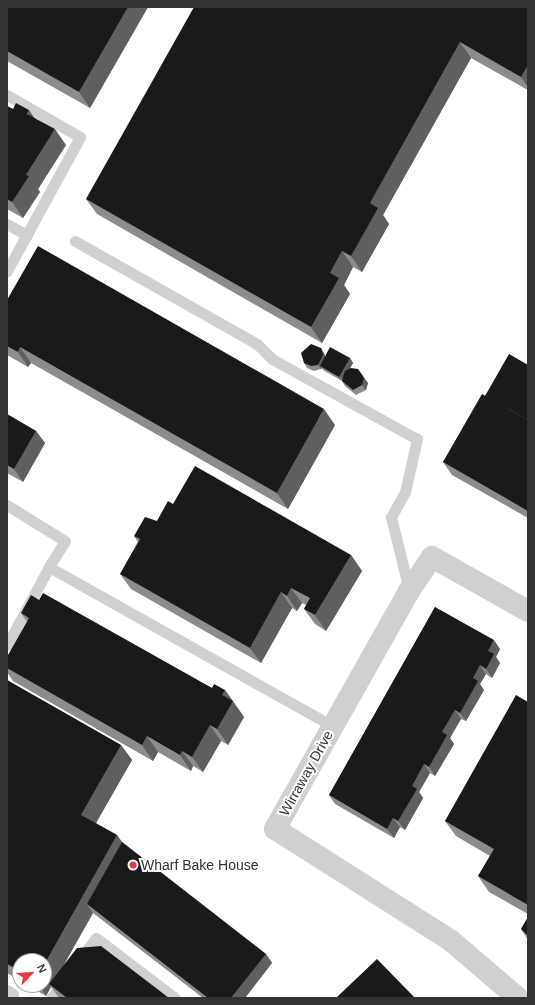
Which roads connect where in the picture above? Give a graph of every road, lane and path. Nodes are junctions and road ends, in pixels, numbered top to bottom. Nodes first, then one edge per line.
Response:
1 (7, 95) edge
2 (7, 224) edge
3 (27, 235) junction
4 (75, 241) dead end
5 (7, 270) edge
6 (7, 504) edge
7 (49, 567) junction
8 (409, 591) junction
9 (528, 611) edge
10 (7, 645) edge
11 (332, 726) junction
12 (7, 990) edge
13 (11, 998) edge
14 (52, 998) edge
15 (175, 998) edge
16 (518, 998) edge

1 - 3 lane
2 - 3 lane
3 - 5 lane
4 - 8 lane
6 - 7 lane
7 - 10 lane
7 - 11 lane
8 - 9 street, Wirraway Drive
8 - 11 street, Wirraway Drive
11 - 16 street, Wirraway Drive
12 - 13 lane
14 - 15 lane

